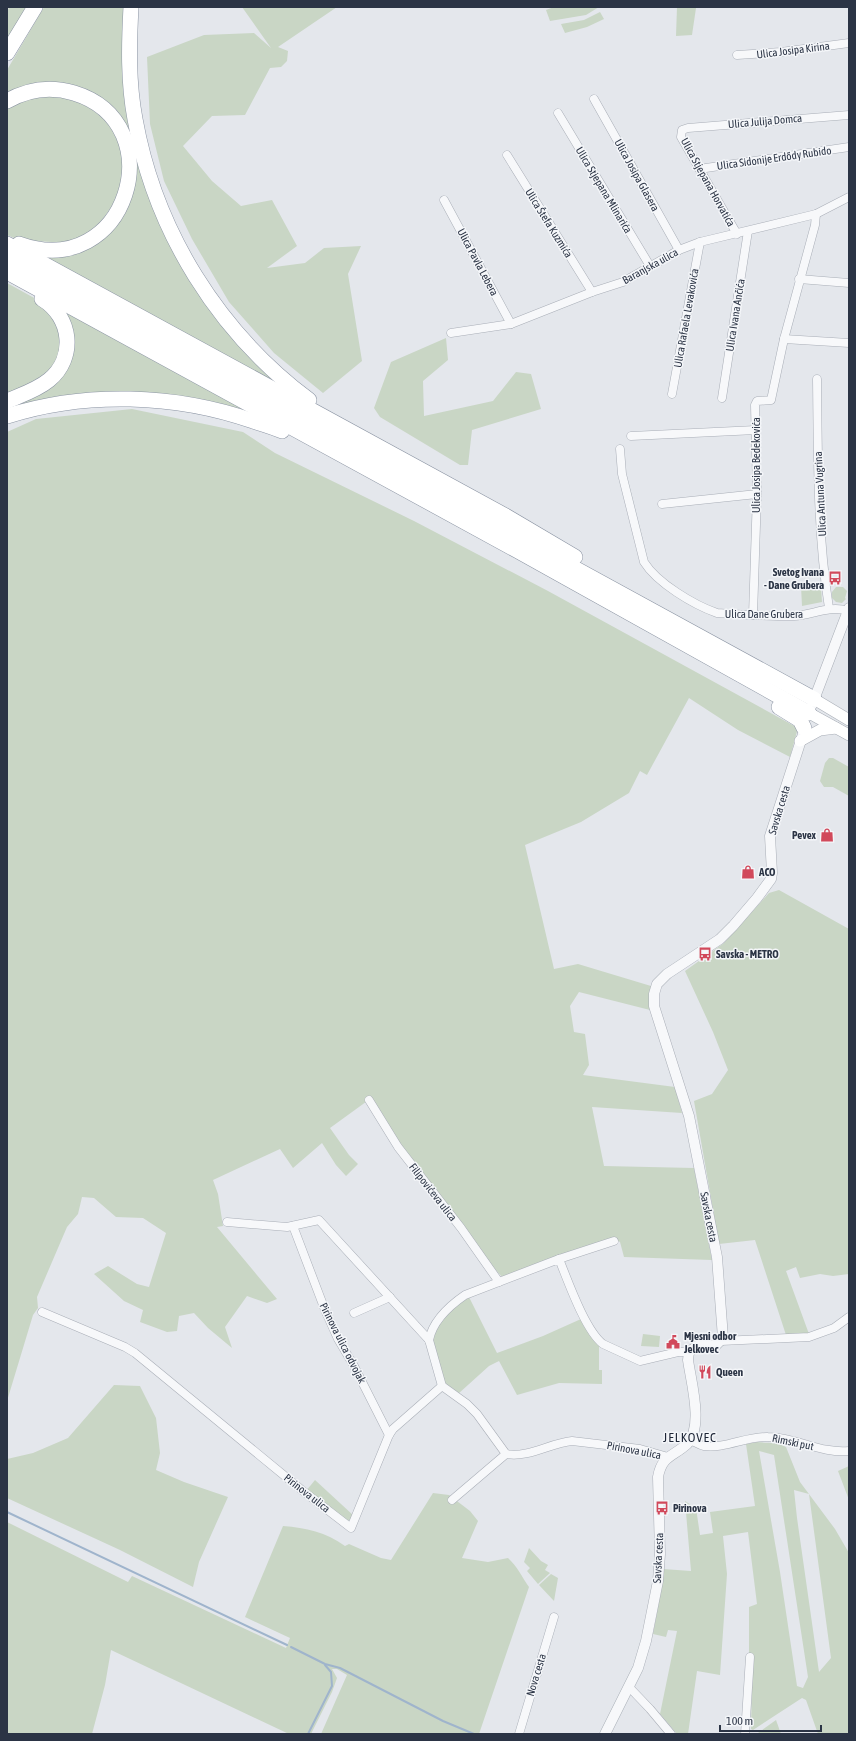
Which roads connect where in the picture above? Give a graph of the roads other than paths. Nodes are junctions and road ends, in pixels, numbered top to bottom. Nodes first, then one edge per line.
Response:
1 (35, 7) edge
2 (131, 7) edge
3 (849, 43) edge
4 (7, 53) edge
5 (737, 56) dead end
6 (594, 100) dead end
7 (7, 101) edge
8 (558, 113) dead end
9 (849, 115) edge
10 (682, 130) joint
11 (849, 148) edge
12 (507, 154) dead end
13 (699, 169) junction
14 (849, 197) edge
15 (444, 200) dead end
16 (816, 214) junction
17 (748, 231) junction
18 (737, 234) junction
19 (7, 239) edge
20 (700, 242) junction
21 (7, 244) edge
22 (679, 250) junction
23 (7, 258) edge
24 (650, 266) junction
25 (10, 274) edge
26 (799, 279) junction
27 (849, 283) edge
28 (592, 292) junction
29 (511, 324) junction
30 (451, 333) dead end
31 (784, 339) junction
32 (849, 343) edge
33 (817, 379) dead end
34 (672, 394) dead end
35 (722, 398) dead end
36 (7, 401) edge
37 (7, 416) edge
38 (348, 430) junction
39 (756, 430) junction
40 (631, 436) dead end
41 (620, 449) dead end
42 (356, 463) junction
43 (757, 494) junction
44 (662, 504) dead end
45 (640, 604) junction
46 (829, 608) junction
47 (848, 609) edge
48 (754, 615) junction
49 (748, 678) junction
50 (812, 706) junction
51 (849, 720) edge
52 (836, 728) junction
53 (802, 735) junction
54 (849, 735) edge
55 (369, 1100) dead end
56 (227, 1222) dead end
57 (293, 1226) junction
58 (614, 1241) dead end
59 (559, 1259) junction
60 (499, 1282) junction
61 (390, 1297) junction
62 (42, 1312) dead end
63 (354, 1313) dead end
64 (849, 1317) edge
65 (429, 1340) junction
66 (722, 1341) junction
67 (689, 1352) junction
68 (442, 1386) junction
69 (389, 1435) junction
70 (690, 1440) junction
71 (849, 1451) edge
72 (506, 1454) junction
73 (668, 1457) junction
74 (452, 1500) dead end
75 (554, 1617) dead end
76 (750, 1657) dead end
77 (629, 1687) junction
78 (519, 1734) edge
79 (605, 1734) edge
80 (671, 1734) edge
81 (745, 1734) edge

1 - 4 highway
2 - 38 highway
3 - 5 street, Ulica Josipa Kirina
6 - 22 street, Ulica Josipa Glasera
7 - 19 highway
8 - 24 street, Ulica Stjepana Mlinarića
9 - 10 street, Ulica Julija Domca
10 - 13 street, Ulica Stjepana Horvatića
11 - 13 street, Ulica Sidonije Erdődy Rubido
12 - 28 street, Ulica Štefa Kuzmića
13 - 18 street, Ulica Stjepana Horvatića
14 - 16 street, Baranjska ulica
15 - 29 street, Ulica Pavla Lebera
16 - 17 street, Baranjska ulica
16 - 26 street, Ulica Josipa Bedekovića
17 - 18 street, Baranjska ulica
17 - 35 street, Ulica Ivana Ančića
18 - 20 street, Baranjska ulica
20 - 22 street, Baranjska ulica
20 - 34 street, Ulica Rafaela Levakovića
21 - 38 highway
22 - 24 street, Baranjska ulica
23 - 45 highway
24 - 28 street, Baranjska ulica
25 - 36 highway
25 - 42 highway
26 - 27 street
26 - 31 street, Ulica Josipa Bedekovića
28 - 29 street, Baranjska ulica
29 - 30 street, Baranjska ulica
31 - 32 street
31 - 39 street, Ulica Josipa Bedekovića
33 - 46 street, Ulica Antuna Vugrina
37 - 42 highway
38 - 45 highway
39 - 40 street
39 - 43 street, Ulica Josipa Bedekovića
41 - 48 street, Ulica Dane Grubera
42 - 49 highway
43 - 44 street
43 - 48 street, Ulica Josipa Bedekovića
45 - 50 highway
46 - 47 street, Ulica Dane Grubera
46 - 48 street, Ulica Dane Grubera
47 - 50 street, Savska cesta
49 - 50 highway
49 - 53 highway
50 - 51 main road
50 - 52 main road
50 - 53 street, Savska cesta
52 - 53 main road
52 - 54 main road
53 - 66 street, Savska cesta
55 - 60 street, Filipovićeva ulica
56 - 57 street
57 - 61 street
57 - 69 street, Pirinova ulica odvojak
58 - 59 street
59 - 60 street
59 - 67 street
60 - 65 street
61 - 63 street
61 - 65 street
62 - 69 street, Pirinova ulica
64 - 66 street
65 - 68 street
66 - 67 street
67 - 70 street
68 - 69 street, Pirinova ulica
68 - 72 street
70 - 71 street, Rimski put
70 - 73 street, Savska cesta
72 - 73 street, Pirinova ulica
72 - 74 street
73 - 77 street, Savska cesta
75 - 78 street, Nova cesta
76 - 81 street
77 - 79 street, Savska cesta
77 - 80 street

